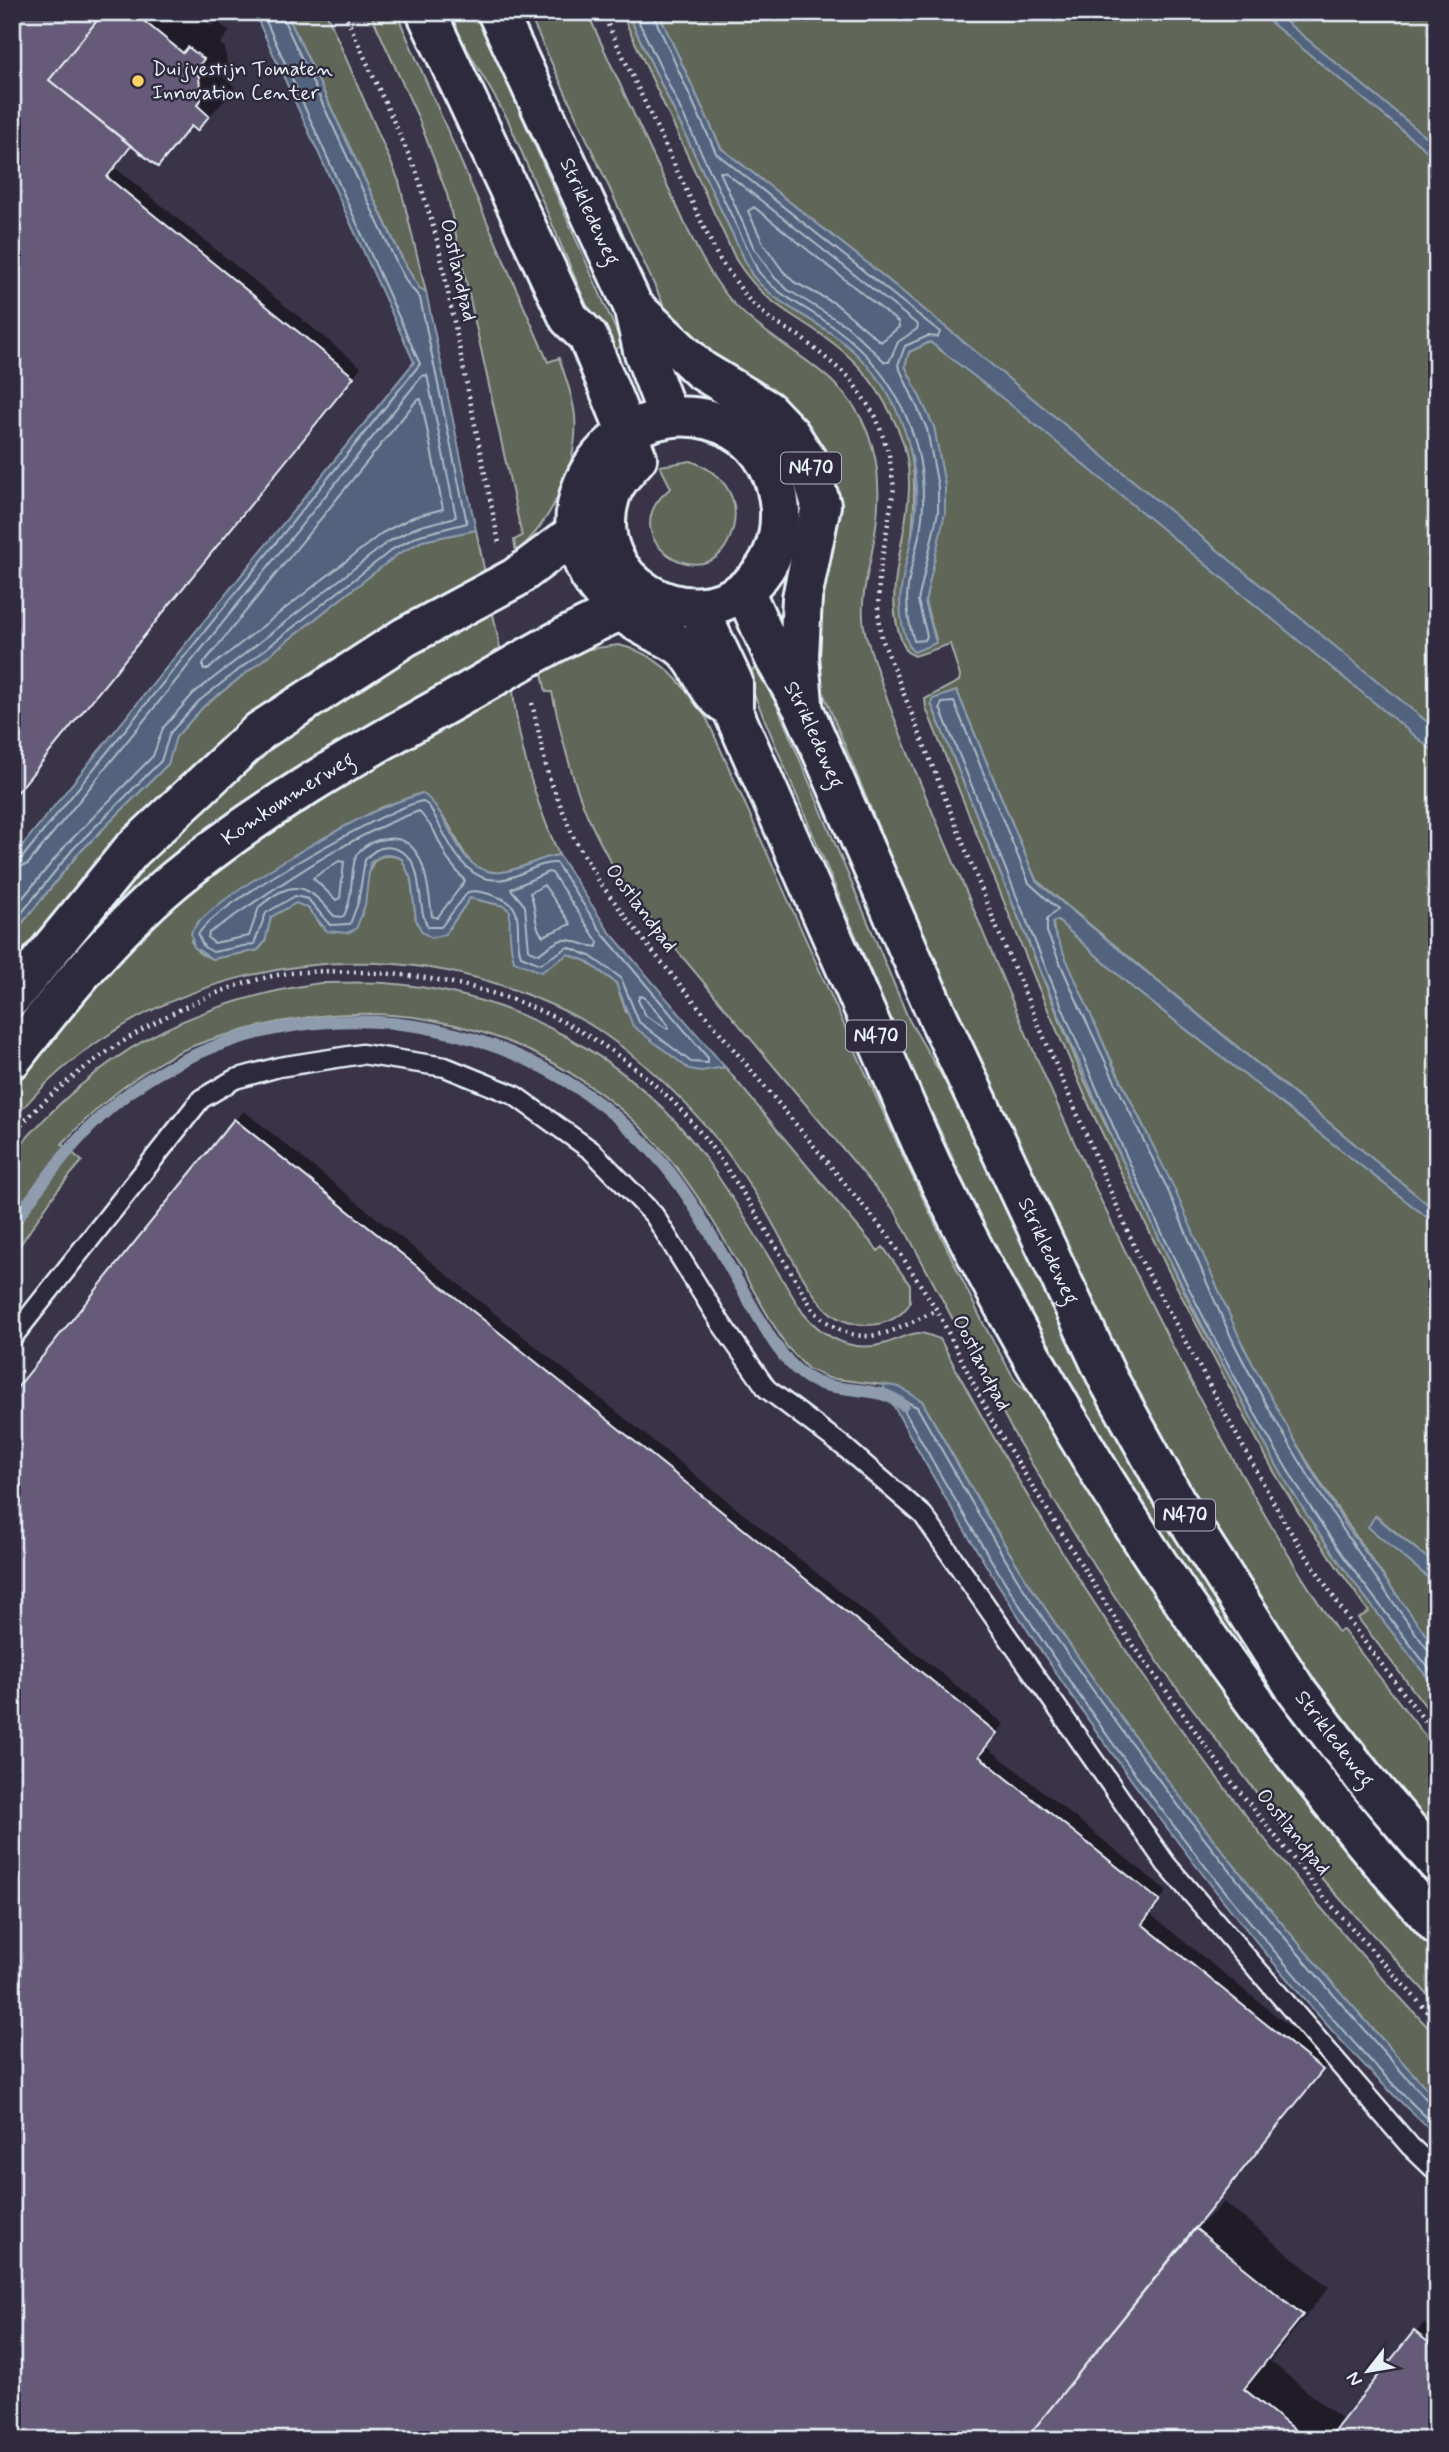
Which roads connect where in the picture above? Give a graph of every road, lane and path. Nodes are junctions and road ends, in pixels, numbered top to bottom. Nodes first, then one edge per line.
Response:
1 (344, 12) edge
2 (426, 12) edge
3 (497, 12) edge
4 (602, 12) edge
5 (633, 306) junction
6 (668, 416) junction
7 (616, 441) junction
8 (575, 533) junction
9 (500, 547) dead end
10 (744, 590) junction
11 (634, 603) junction
12 (698, 607) junction
13 (532, 703) dead end
14 (803, 708) junction
15 (733, 711) junction
16 (12, 997) edge
17 (12, 1059) edge
18 (12, 1338) edge
19 (1437, 1737) edge
20 (1437, 1863) edge
21 (1437, 1925) edge
22 (1437, 2022) edge
23 (1437, 2172) edge

1 - 9 path, Oostlandpad
2 - 7 main road, N470
3 - 5 main road, Strikledeweg / N470
4 - 19 path
5 - 6 main road, Strikledeweg / N470
5 - 14 main road, N470
6 - 7 main road, N470
6 - 10 main road, N470
7 - 8 main road, N470
7 - 11 main road, N470
8 - 11 main road, N470
8 - 16 main road
10 - 12 main road, N470
10 - 14 main road, Strikledeweg / N470
11 - 12 main road, N470
11 - 15 main road, Strikledeweg / N470
11 - 17 main road, Komkommerweg
12 - 15 main road, Strikledeweg / N470
13 - 22 path, Oostlandpad
14 - 20 main road, Strikledeweg / N470
15 - 21 main road, Strikledeweg / N470
18 - 23 lane

